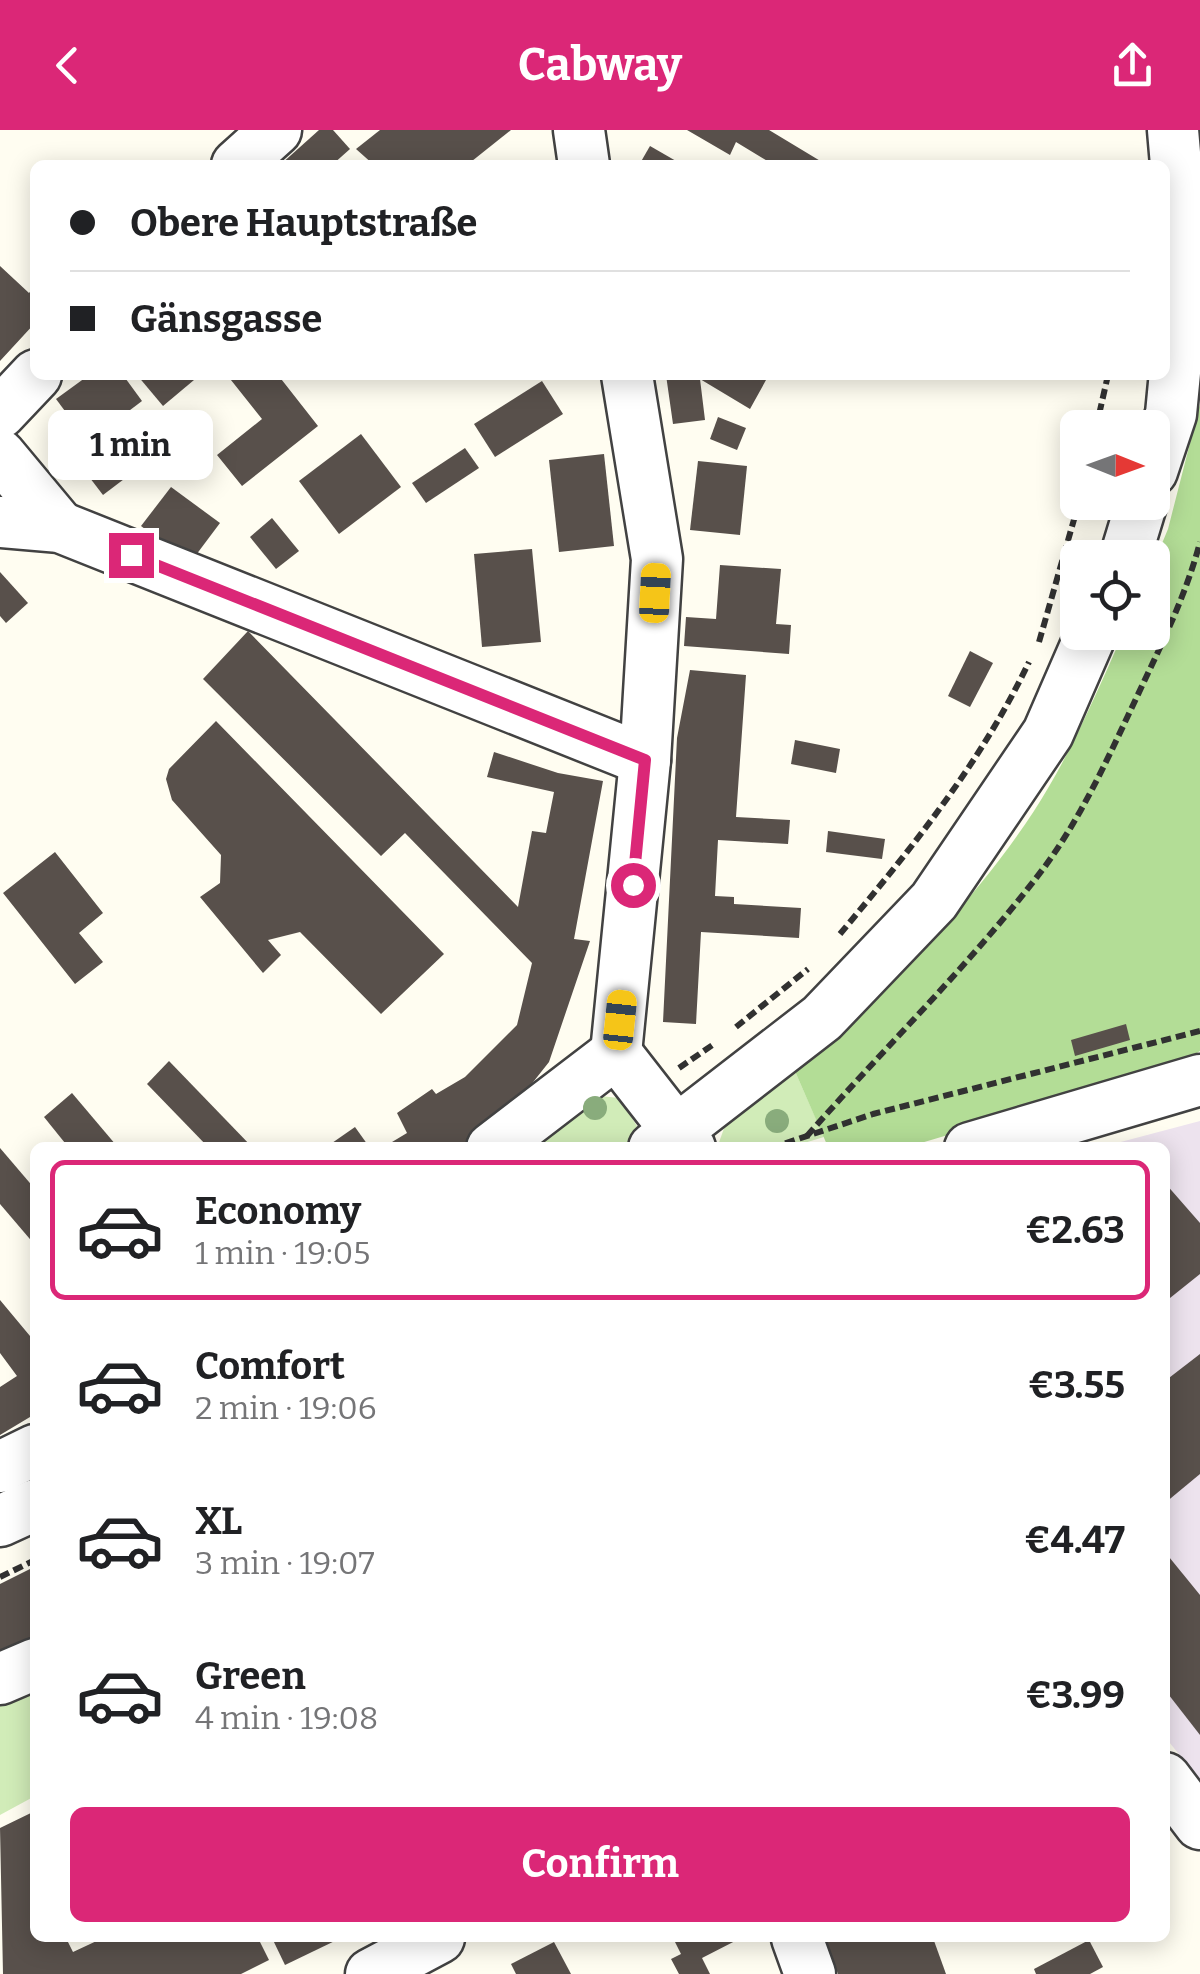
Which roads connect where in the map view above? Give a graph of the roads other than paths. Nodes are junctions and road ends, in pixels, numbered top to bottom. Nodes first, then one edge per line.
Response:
1 (276, 130) edge
2 (579, 130) edge
3 (1173, 130) edge
4 (243, 160) edge
5 (583, 160) edge
6 (31, 380) edge
7 (628, 380) edge
8 (0, 413) edge
9 (1170, 417) edge
10 (0, 455) edge
11 (0, 522) edge
12 (60, 526) junction
13 (1084, 650) edge
14 (645, 760) junction
15 (630, 1072) junction
16 (1200, 1080) edge
17 (503, 1142) edge
18 (674, 1142) edge
19 (1002, 1142) edge
20 (30, 1452) edge
21 (0, 1467) edge
22 (30, 1666) edge
23 (0, 1679) edge
24 (1170, 1785) edge
25 (1200, 1824) edge
26 (431, 1942) edge
27 (798, 1942) edge
28 (371, 1974) edge
29 (810, 1974) edge

1 - 4 street
2 - 5 street
3 - 9 street
6 - 8 street
7 - 14 street
10 - 12 street
11 - 12 street
12 - 14 street
13 - 18 street
14 - 15 street
15 - 17 street
15 - 18 street
16 - 19 street
20 - 21 street
22 - 23 street
24 - 25 street
26 - 28 street
27 - 29 street

